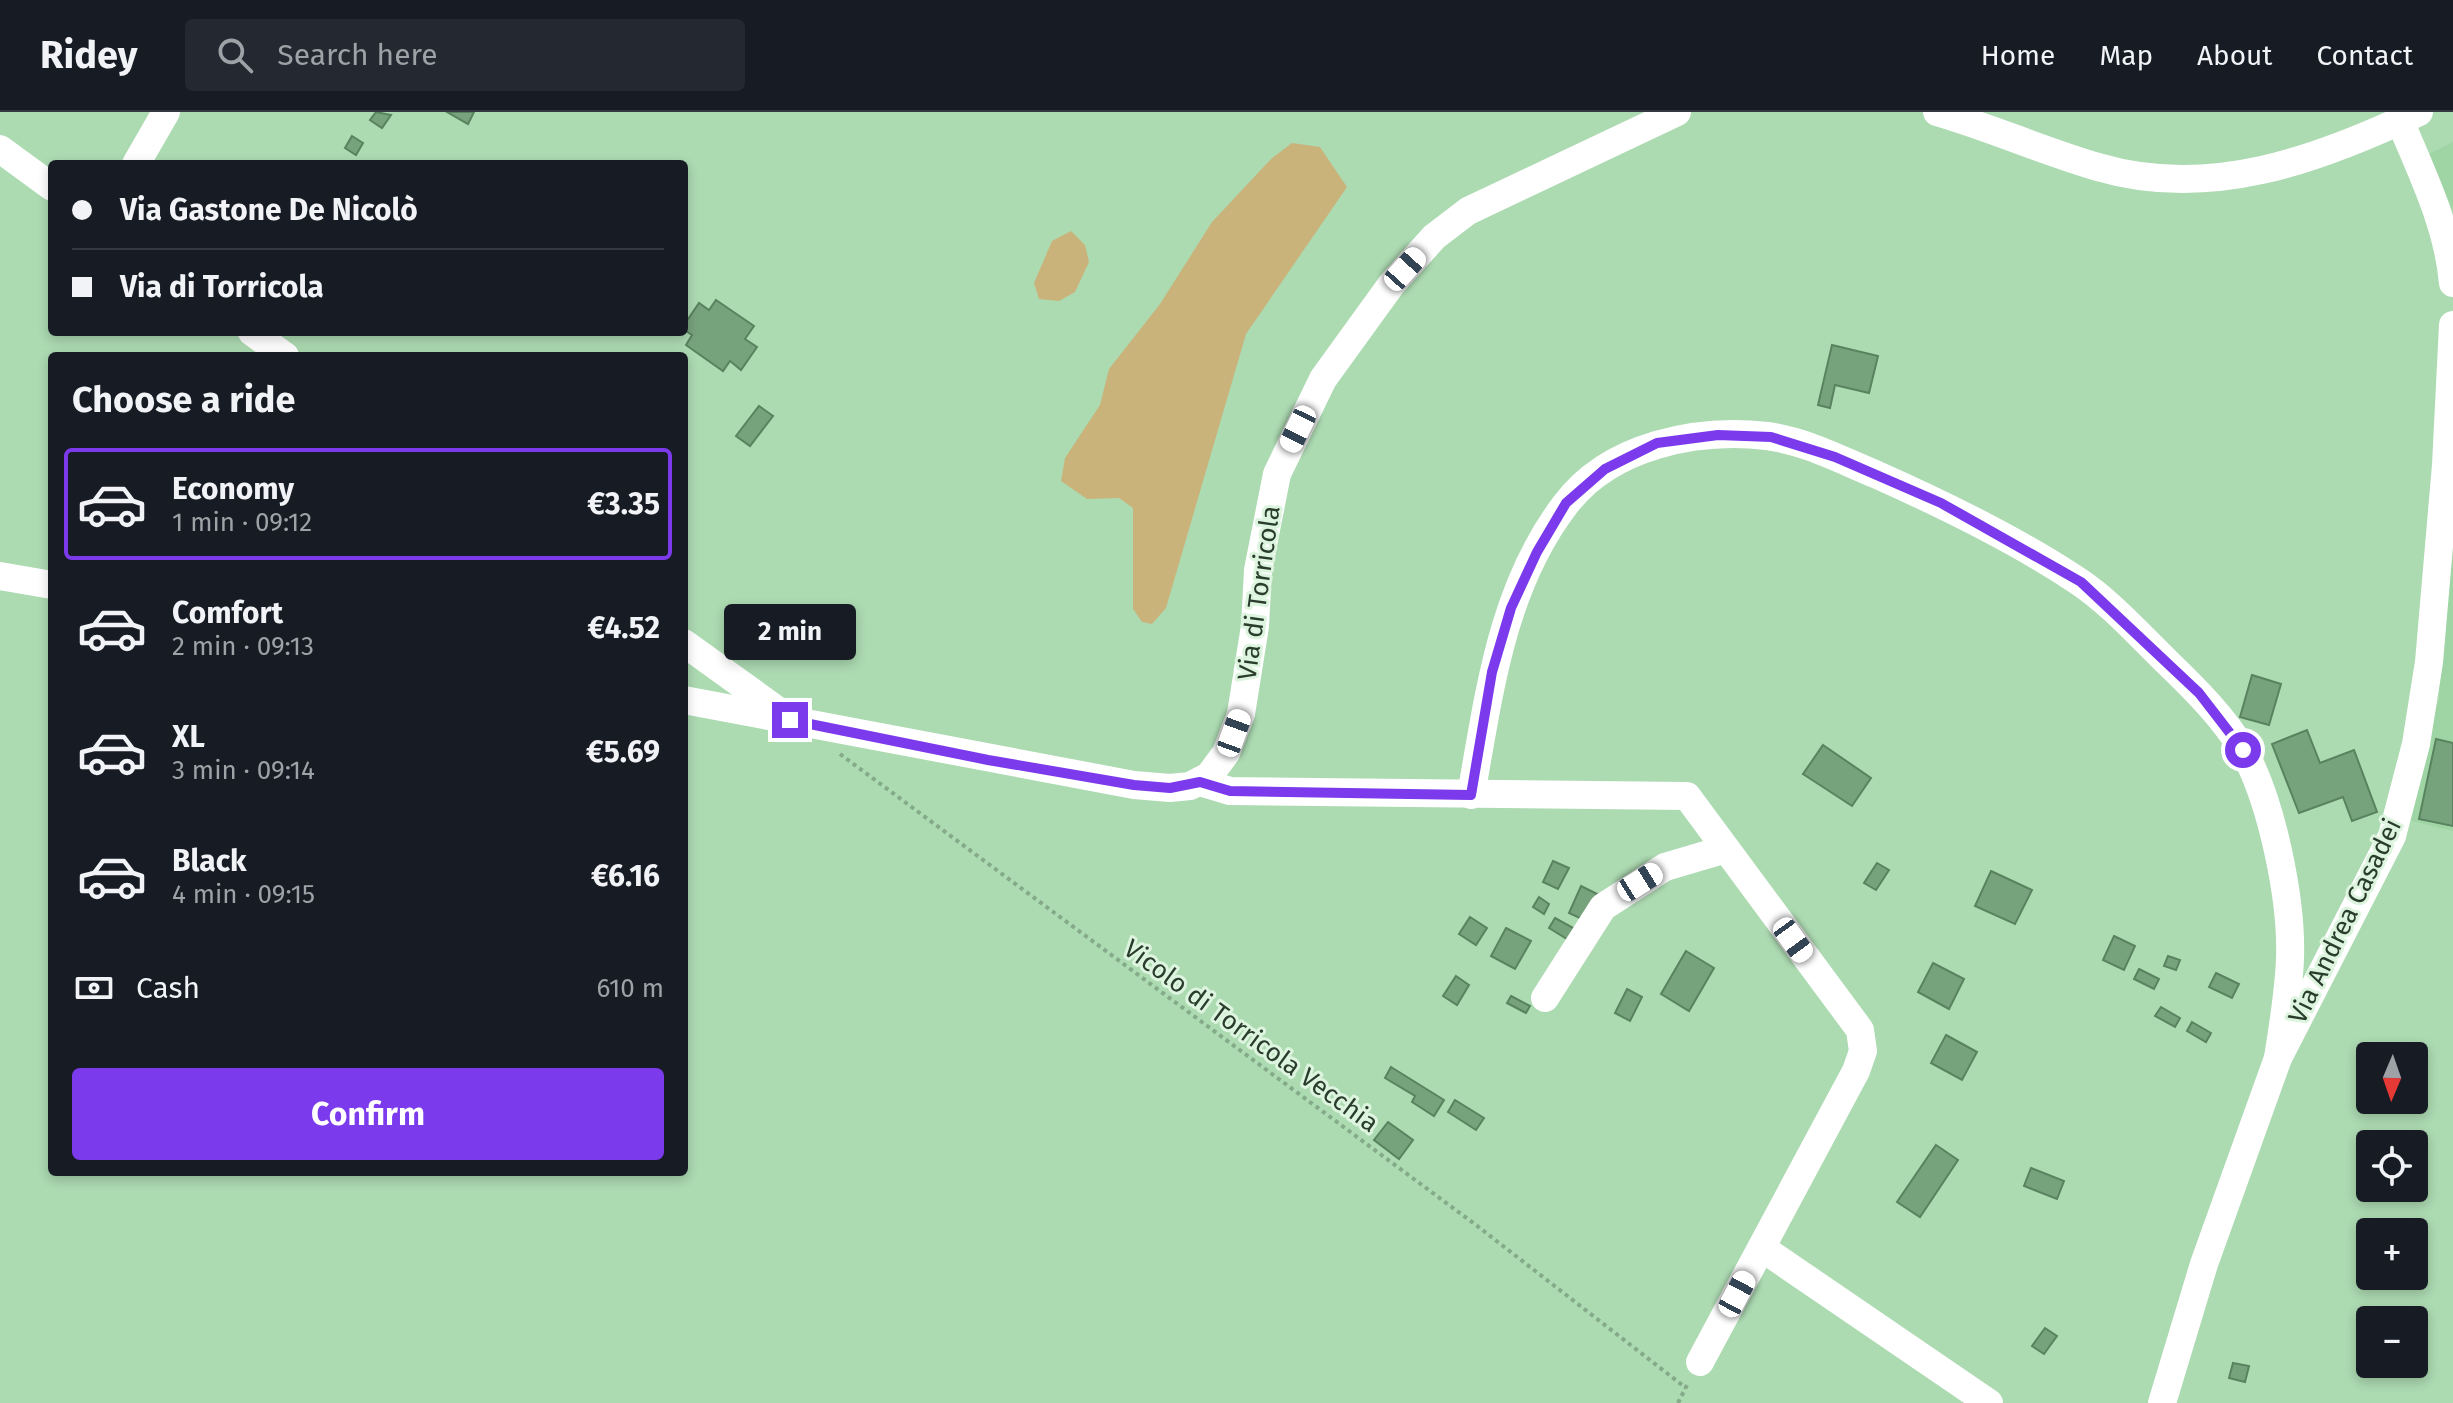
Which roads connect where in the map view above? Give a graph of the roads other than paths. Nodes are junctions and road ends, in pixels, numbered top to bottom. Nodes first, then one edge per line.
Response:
1 (166, 112) edge
2 (1677, 112) edge
3 (1937, 112) edge
4 (2410, 116) edge
5 (0, 149) edge
6 (138, 160) edge
7 (48, 184) edge
8 (2453, 283) edge
9 (2453, 325) edge
10 (258, 336) edge
11 (280, 352) edge
12 (0, 576) edge
13 (48, 584) edge
14 (688, 646) edge
15 (688, 701) edge
16 (790, 720) junction
17 (1200, 782) junction
18 (1471, 795) junction
19 (1726, 849) junction
20 (1545, 998) dead end
21 (2278, 1058) junction
22 (1762, 1248) junction
23 (1700, 1362) dead end
24 (1989, 1403) edge
25 (2162, 1403) edge

1 - 6 street
2 - 17 street, Via di Torricola
3 - 4 street
4 - 8 street
5 - 7 street
9 - 21 street, Via Andrea Casadei
10 - 11 street
12 - 13 street
14 - 16 street
15 - 16 street
16 - 17 street
17 - 18 street
18 - 19 street
18 - 21 street
19 - 20 street
19 - 22 street
21 - 25 street, Via Andrea Casadei
22 - 23 street
22 - 24 street

